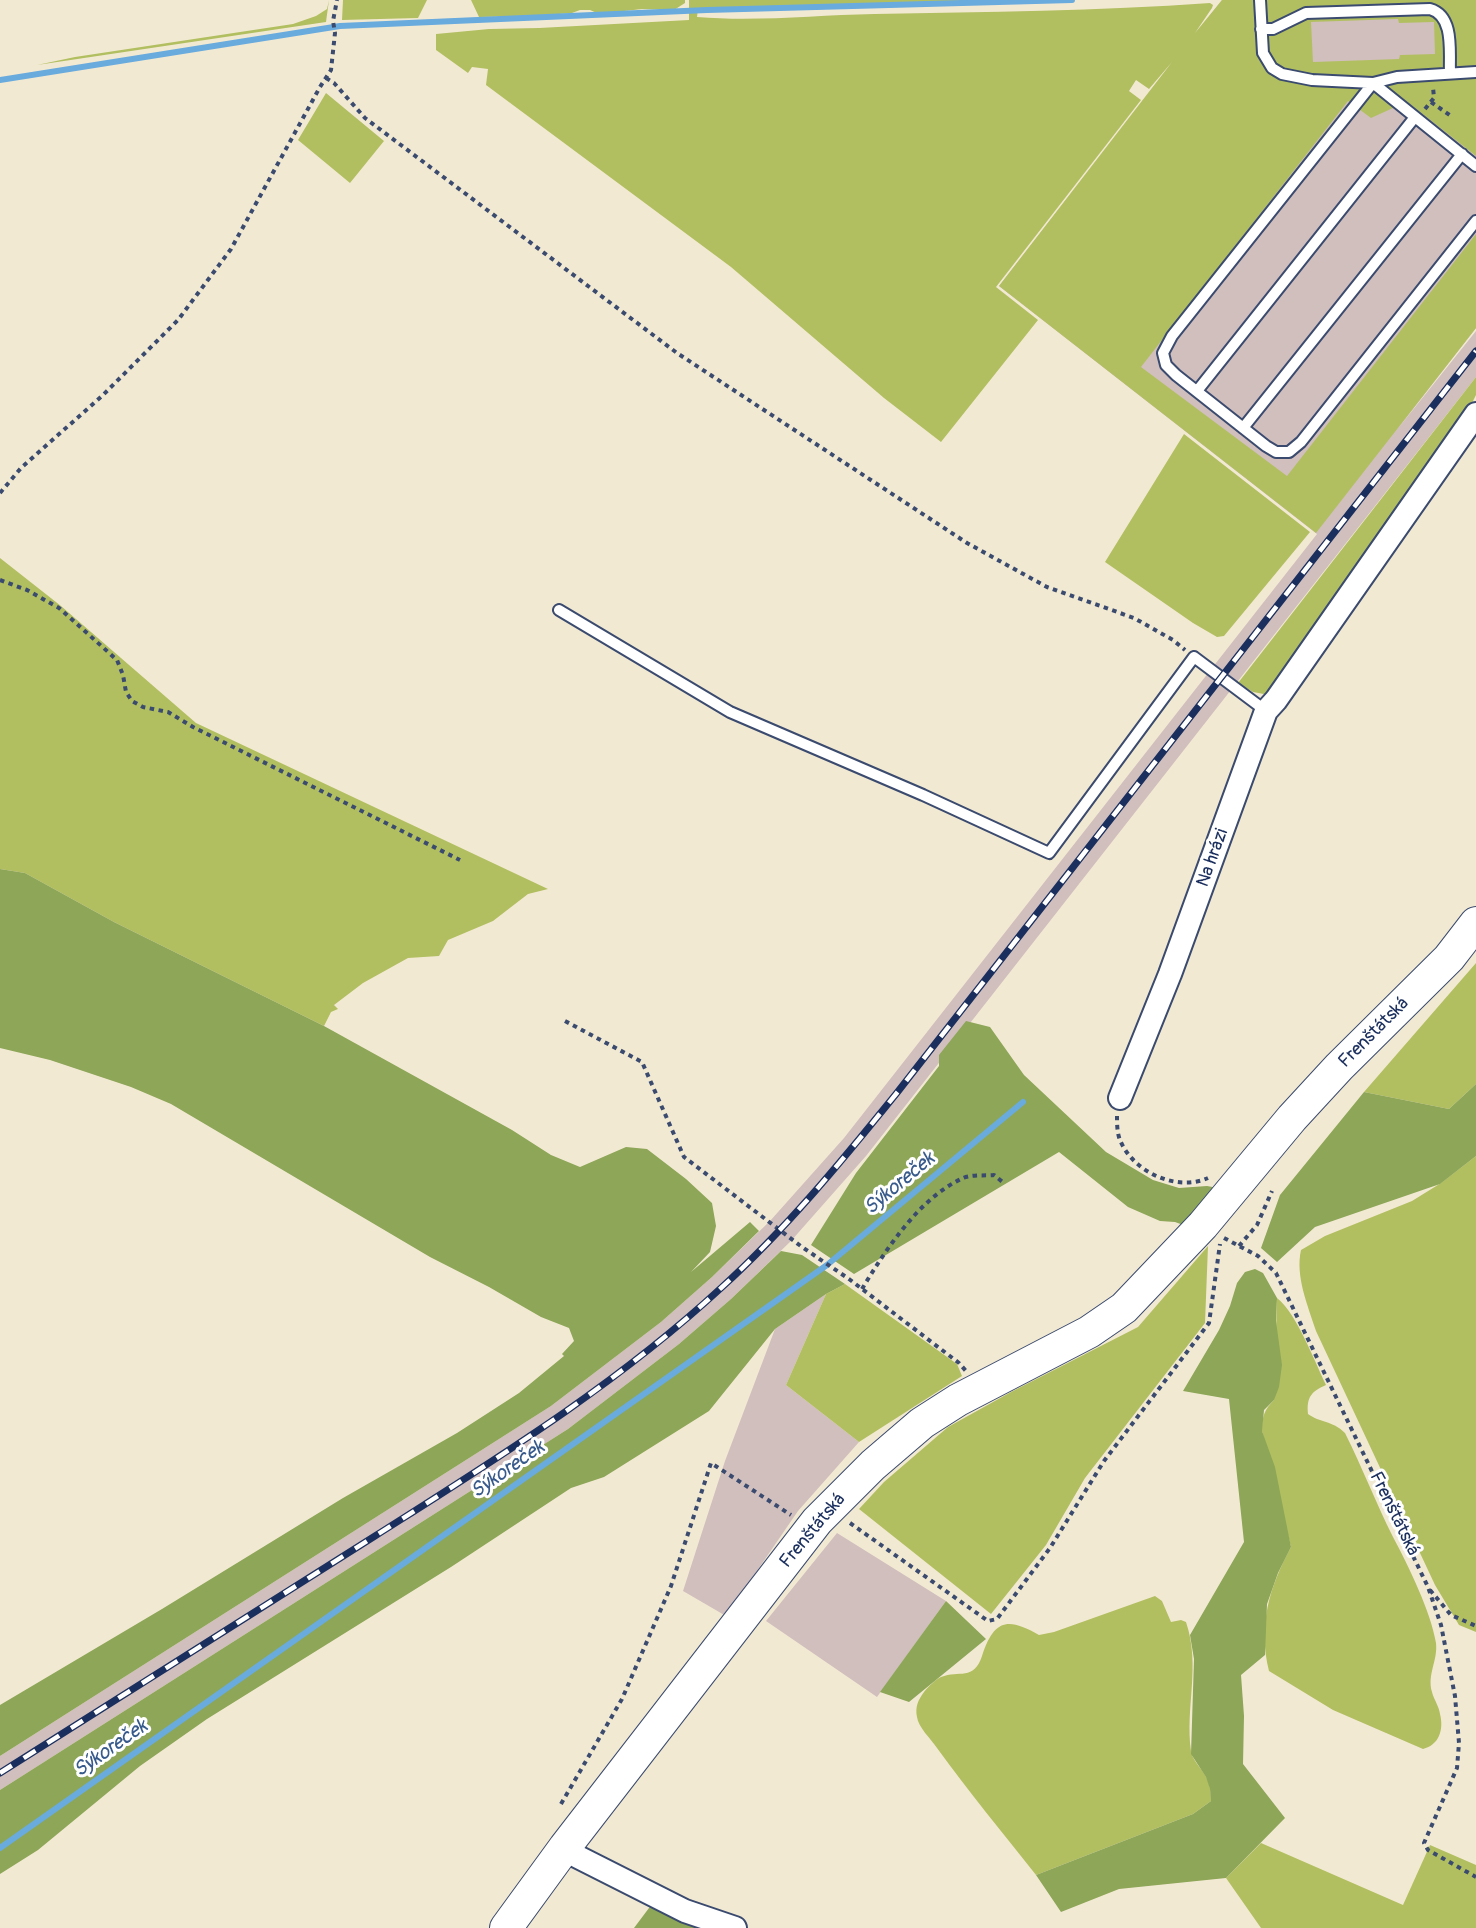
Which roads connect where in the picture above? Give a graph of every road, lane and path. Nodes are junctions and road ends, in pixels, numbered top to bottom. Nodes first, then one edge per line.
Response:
1 (337, 0) edge
2 (1260, 2) edge
3 (1261, 29) junction
4 (1476, 72) edge
5 (1450, 73) junction
6 (1431, 75) junction
7 (326, 78) junction
8 (1373, 82) junction
9 (1431, 102) junction
10 (1418, 115) junction
11 (1451, 116) dead end
12 (1462, 154) junction
13 (1476, 166) edge
14 (1476, 221) edge
15 (1197, 391) junction
16 (1476, 414) edge
17 (1244, 428) junction
18 (0, 493) edge
19 (0, 580) edge
20 (559, 610) dead end
21 (1194, 657) junction
22 (1266, 711) junction
23 (460, 860) dead end
24 (1476, 924) edge
25 (565, 1021) dead end
26 (1120, 1098) joint
27 (1224, 1182) junction
28 (1005, 1184) dead end
29 (1272, 1191) dead end
30 (1212, 1231) junction
31 (1239, 1245) junction
32 (862, 1289) junction
33 (978, 1391) junction
34 (821, 1518) junction
35 (1428, 1587) junction
36 (1476, 1626) edge
37 (561, 1804) dead end
38 (565, 1847) junction
39 (1476, 1877) edge
40 (506, 1928) edge
41 (735, 1928) edge

1 - 7 path
2 - 3 lane
3 - 5 lane
3 - 8 lane
4 - 5 lane
5 - 6 lane
6 - 8 lane
6 - 9 path
7 - 18 path
7 - 21 path
8 - 10 lane
8 - 15 lane
9 - 10 path
9 - 11 path
10 - 12 lane
10 - 15 lane
12 - 13 lane
12 - 17 lane
14 - 17 lane
15 - 17 lane
16 - 22 street, Na hrázi
19 - 23 path
20 - 21 lane
21 - 22 lane
22 - 26 street, Na hrázi
24 - 27 main road, Frenštátská
25 - 32 path
26 - 27 path
27 - 30 main road, Frenštátská
28 - 32 path
29 - 31 path
30 - 31 path, Frenštátská
30 - 33 main road, Frenštátská
30 - 34 path
31 - 35 path, Frenštátská
32 - 33 path
33 - 34 main road, Frenštátská
34 - 37 path
34 - 38 main road, Frenštátská
35 - 36 path
35 - 39 path, Frenštátská
38 - 40 main road, Frenštátská
38 - 41 street

